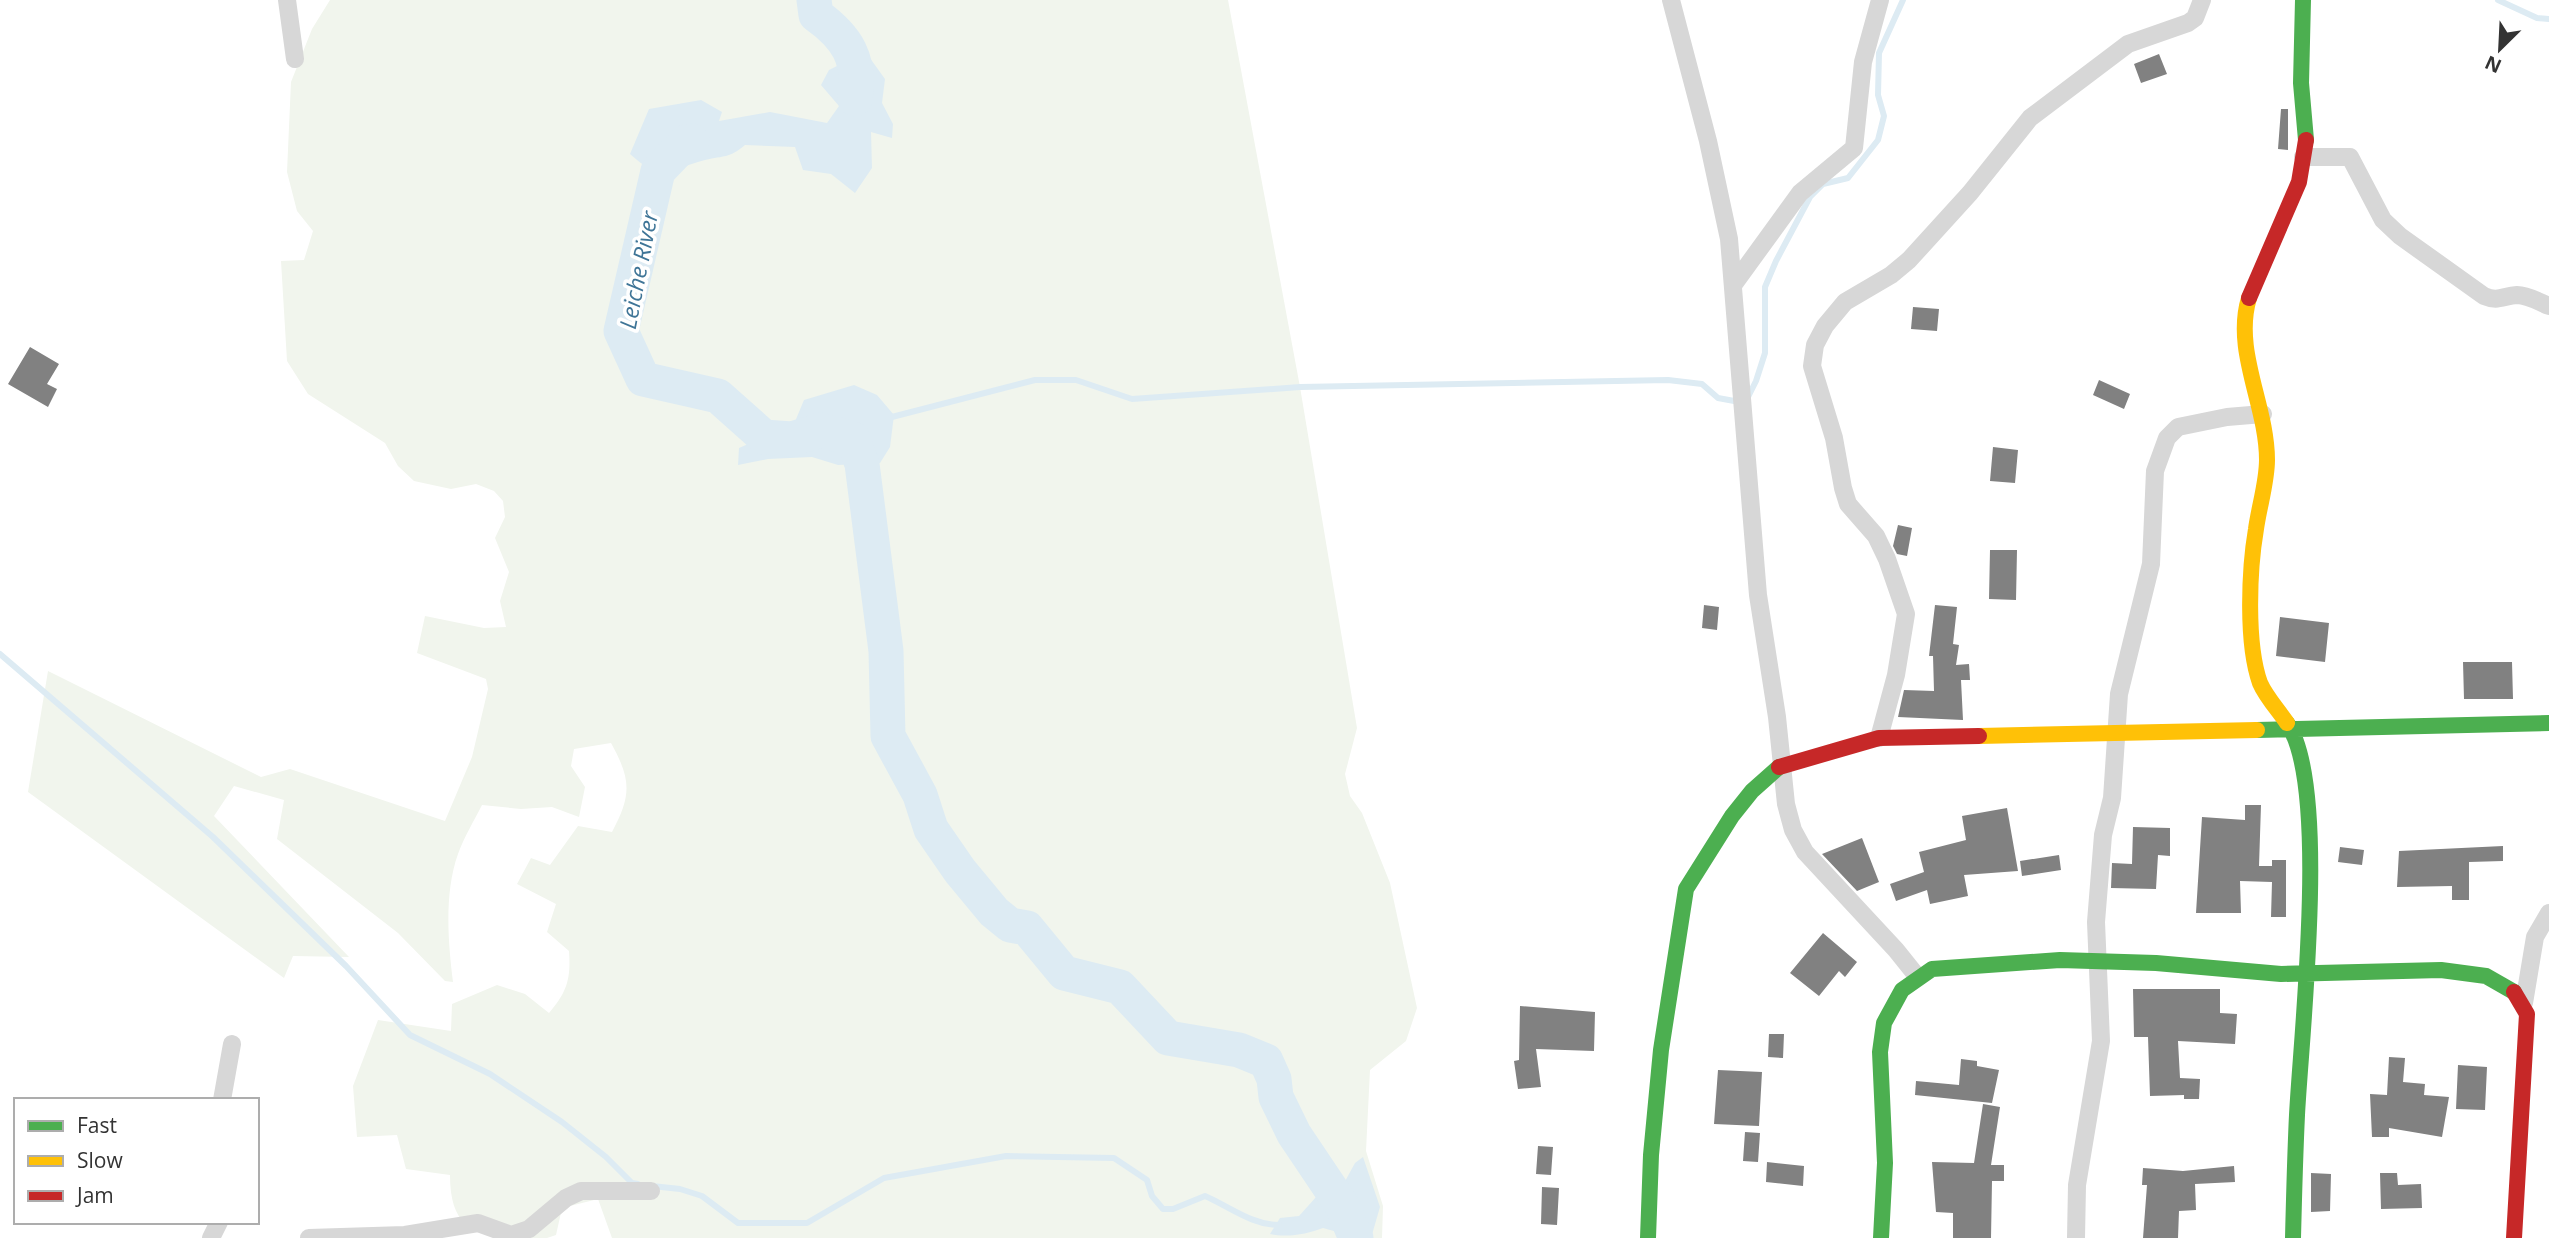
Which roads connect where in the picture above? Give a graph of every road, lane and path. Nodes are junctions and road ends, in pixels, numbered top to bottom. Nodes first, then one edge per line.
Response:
1 (287, 0) edge
2 (1671, 0) edge
3 (1880, 0) edge
4 (2202, 0) edge
5 (2303, 0) edge
6 (295, 59) dead end
7 (2303, 157) junction
8 (1734, 284) junction
9 (2549, 306) edge
10 (2263, 414) junction
11 (2549, 723) edge
12 (2293, 731) junction
13 (2116, 733) junction
14 (1879, 738) junction
15 (1781, 765) junction
16 (2549, 913) edge
17 (2098, 962) junction
18 (1916, 975) junction
19 (2308, 975) junction
20 (2524, 1003) junction
21 (232, 1044) dead end
22 (222, 1098) edge
23 (651, 1191) dead end
24 (1654, 1237) edge
25 (309, 1238) edge
26 (1881, 1238) edge
27 (2076, 1238) edge
28 (2293, 1238) edge
29 (2514, 1238) edge

1 - 6 street
2 - 8 street
3 - 8 street
4 - 14 street
5 - 7 street
7 - 9 street
7 - 10 street
8 - 15 street
10 - 12 street
10 - 13 street
11 - 12 street
12 - 13 street
12 - 19 street
13 - 14 street
13 - 17 street
14 - 15 street
15 - 18 street
15 - 24 street
16 - 20 street
17 - 18 street
17 - 19 street
17 - 27 street
18 - 26 street
19 - 20 street
19 - 28 street
20 - 29 street
21 - 22 street
23 - 25 street

